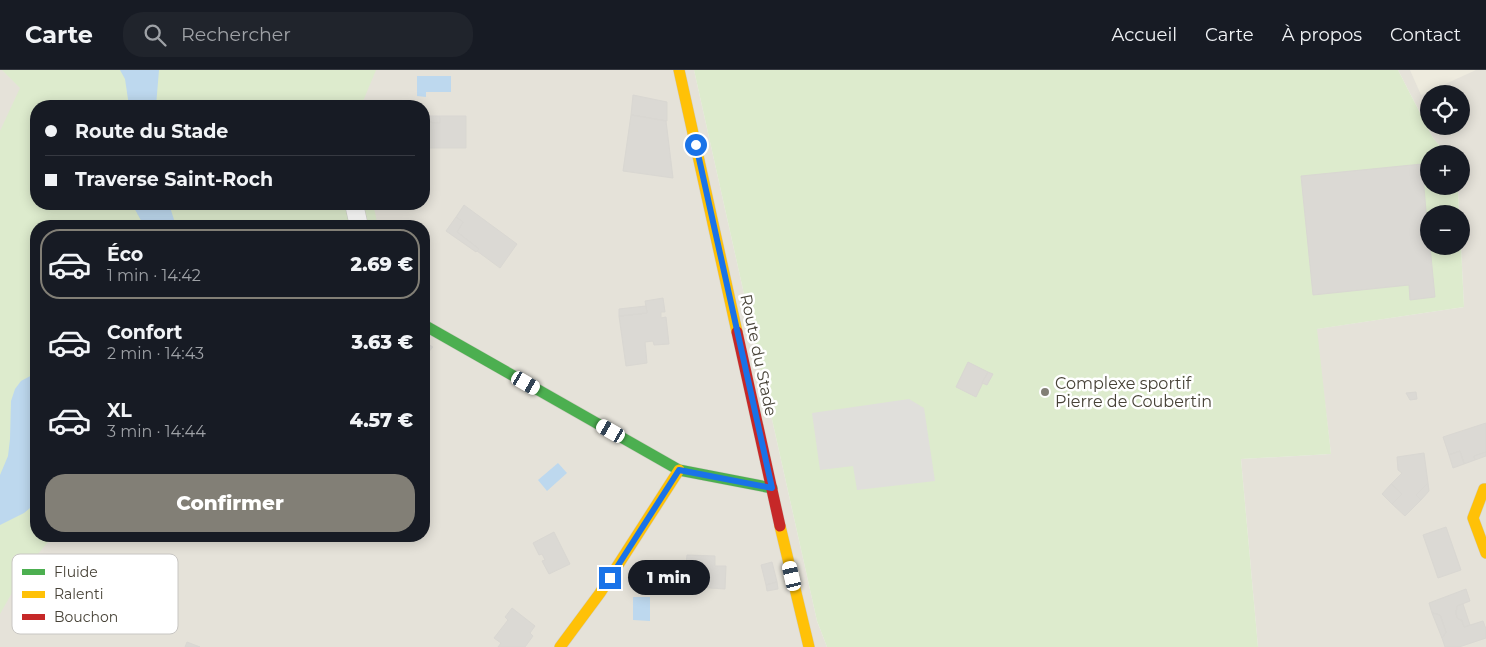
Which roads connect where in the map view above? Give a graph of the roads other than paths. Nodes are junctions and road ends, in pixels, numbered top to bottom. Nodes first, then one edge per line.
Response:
1 (679, 70) edge
2 (430, 328) edge
3 (679, 470) junction
4 (772, 488) junction
5 (1486, 489) edge
6 (1486, 553) edge
7 (560, 647) edge
8 (809, 647) edge

1 - 4 street, Route du Stade
2 - 3 street
3 - 4 street
3 - 7 street
4 - 8 street, Route du Stade
5 - 6 street

